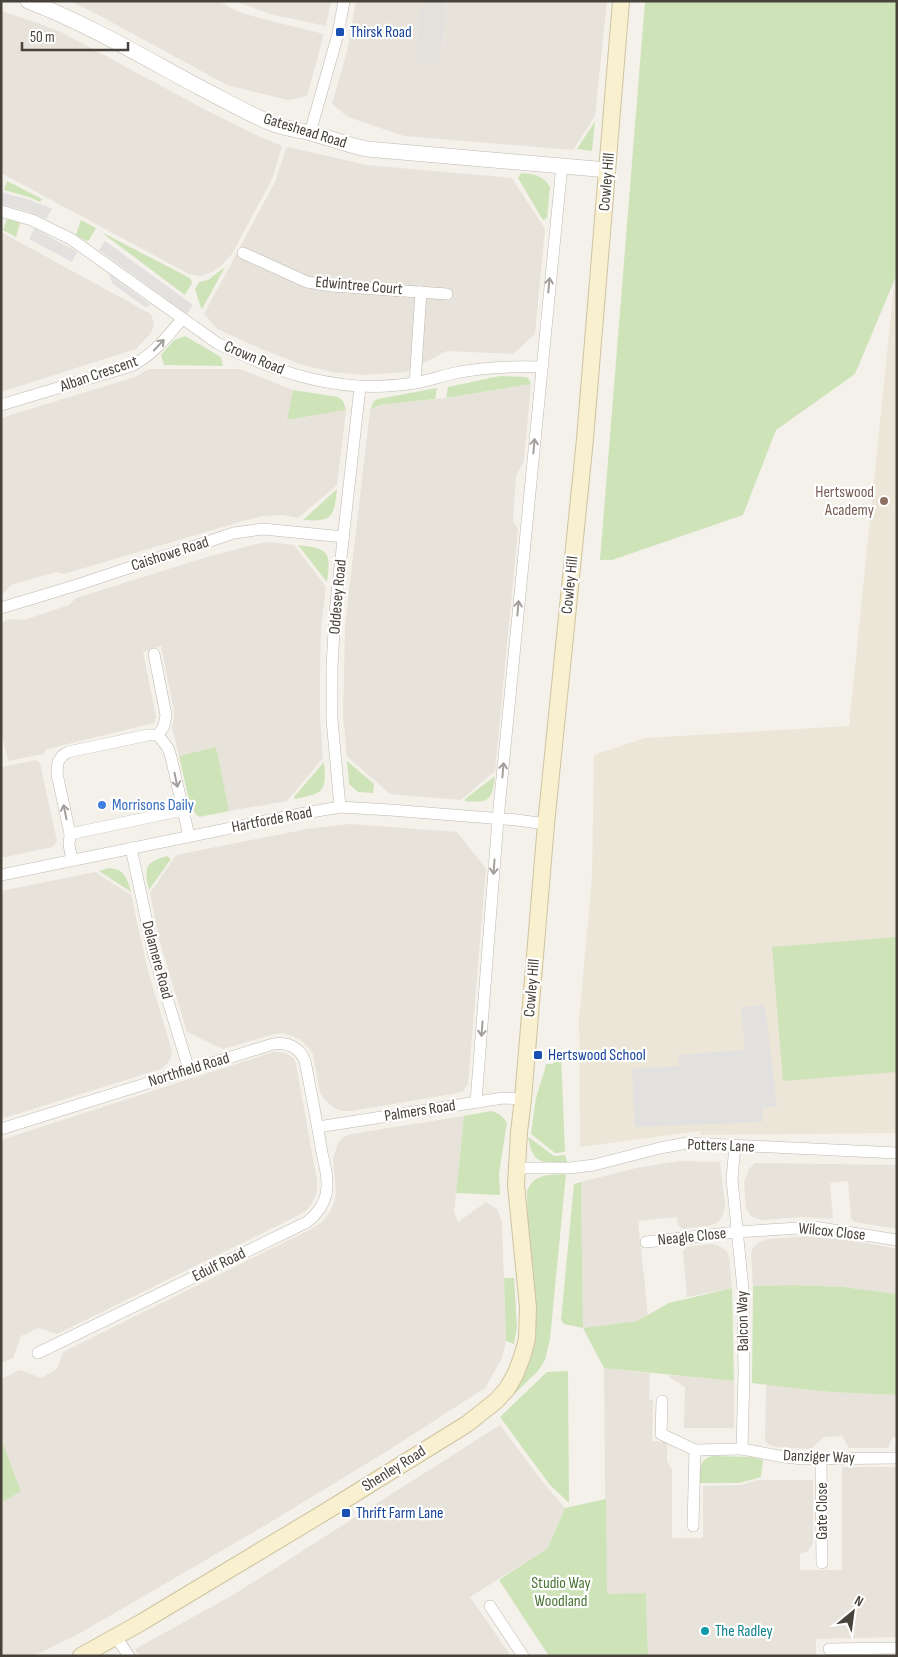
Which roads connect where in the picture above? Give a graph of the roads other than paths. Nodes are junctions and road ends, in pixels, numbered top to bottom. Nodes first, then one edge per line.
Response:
1 (28, 1) edge
2 (344, 1) edge
3 (621, 1) edge
4 (310, 133) junction
5 (562, 165) junction
6 (608, 170) junction
7 (1, 211) edge
8 (242, 253) dead end
9 (421, 292) junction
10 (447, 294) dead end
11 (182, 319) junction
12 (542, 367) junction
13 (416, 383) junction
14 (360, 387) junction
15 (1, 405) edge
16 (344, 537) junction
17 (1, 608) edge
18 (154, 654) dead end
19 (158, 735) junction
20 (340, 807) junction
21 (183, 810) junction
22 (498, 818) junction
23 (546, 824) junction
24 (70, 834) junction
25 (189, 836) junction
26 (132, 848) junction
27 (72, 860) junction
28 (1, 875) edge
29 (189, 1070) junction
30 (523, 1099) junction
31 (476, 1102) junction
32 (318, 1127) junction
33 (1, 1130) edge
34 (735, 1146) junction
35 (897, 1153) edge
36 (517, 1168) junction
37 (737, 1232) junction
38 (897, 1240) edge
39 (646, 1242) dead end
40 (38, 1353) dead end
41 (662, 1402) dead end
42 (742, 1449) junction
43 (695, 1450) junction
44 (897, 1458) edge
45 (822, 1459) junction
46 (693, 1526) dead end
47 (822, 1563) dead end
48 (490, 1606) dead end
49 (116, 1636) junction
50 (830, 1648) dead end
51 (897, 1648) edge
52 (875, 1652) edge
53 (81, 1656) edge
54 (129, 1656) edge
55 (524, 1656) edge

1 - 4 street, Gateshead Road
2 - 4 street
3 - 6 main road, Cowley Hill
4 - 5 street, Gateshead Road
5 - 6 street, Gateshead Road
12 -> 5 street
6 - 23 main road, Cowley Hill
7 - 11 street, Crown Road
8 - 9 street, Edwintree Court
9 - 10 street, Edwintree Court
9 - 13 street, Edwintree Court
11 - 14 street, Crown Road
15 -> 11 street, Alban Crescent
12 - 13 street, Crown Road
22 -> 12 street
13 - 14 street, Crown Road
14 - 16 street, Oddesey Road
16 - 17 street, Caishowe Road
16 - 20 street, Oddesey Road
18 - 19 street
19 -> 21 street
24 -> 19 street
20 - 22 street, Hartforde Road
20 - 25 street, Hartforde Road
21 - 24 street
21 - 25 street
22 - 23 street, Hartforde Road
22 -> 31 street
23 - 30 main road, Cowley Hill
24 - 27 street
25 - 26 street, Hartforde Road
26 - 27 street, Hartforde Road
26 - 29 street, Delamere Road
27 - 28 street, Hartforde Road
29 - 32 street, Northfield Road
29 - 33 street, Northfield Road
30 - 31 street, Palmers Road
30 - 36 main road, Cowley Hill
31 - 32 street, Palmers Road
32 - 40 street, Edulf Road
34 - 35 street, Potters Lane
34 - 36 street, Potters Lane
34 - 37 street, Balcon Way
36 - 49 main road, Shenley Road
37 - 38 street, Wilcox Close
37 - 39 street, Neagle Close
37 - 42 street, Balcon Way
41 - 43 street
42 - 43 street
42 - 45 street, Danziger Way
43 - 46 street
44 - 45 street, Danziger Way
45 - 47 street, Gate Close
48 - 55 street
49 - 53 main road, Shenley Road
49 - 54 street
50 - 52 street
51 - 52 street

